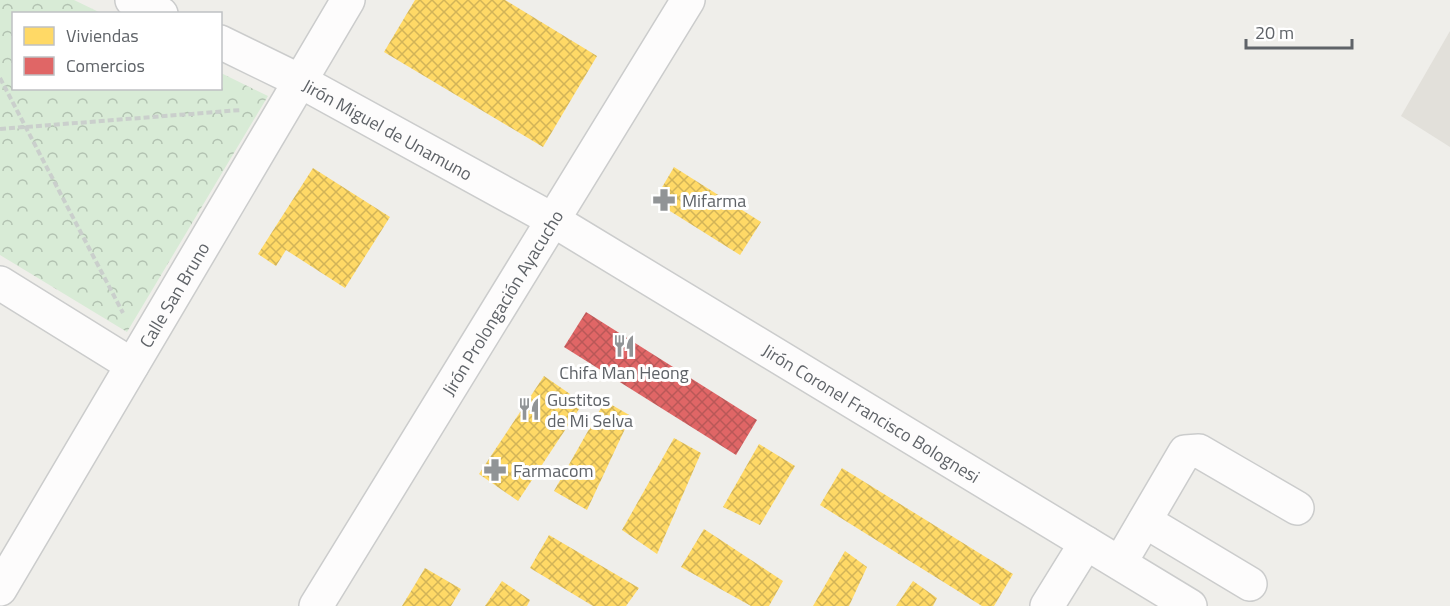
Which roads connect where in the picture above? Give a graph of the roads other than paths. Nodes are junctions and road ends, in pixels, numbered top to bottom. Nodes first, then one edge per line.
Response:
1 (132, 0) edge
2 (348, 0) edge
3 (688, 0) edge
4 (157, 12) edge
5 (222, 43) edge
6 (293, 93) junction
7 (553, 220) junction
8 (0, 284) edge
9 (137, 356) junction
10 (1297, 508) dead end
11 (1144, 520) junction
12 (1086, 543) junction
13 (1120, 563) junction
14 (1250, 584) dead end
15 (0, 589) edge
16 (0, 596) edge
17 (23, 606) edge
18 (315, 606) edge
19 (1047, 606) edge
20 (1190, 606) edge

1 - 4 street
2 - 6 street, Calle San Bruno
3 - 7 street, Jirón Prolongación Ayacucho
5 - 6 street, Jirón Miguel de Unamuno
6 - 7 street, Jirón Miguel de Unamuno
6 - 9 street, Calle San Bruno
7 - 12 street, Jirón Coronel Francisco Bolognesi
7 - 18 street, Jirón Prolongación Ayacucho
8 - 9 street
9 - 15 street, Calle San Bruno
10 - 11 street
11 - 13 street
11 - 14 street
12 - 13 street, Jirón Coronel Francisco Bolognesi
12 - 19 street
13 - 20 street, Jirón Coronel Francisco Bolognesi
16 - 17 street

